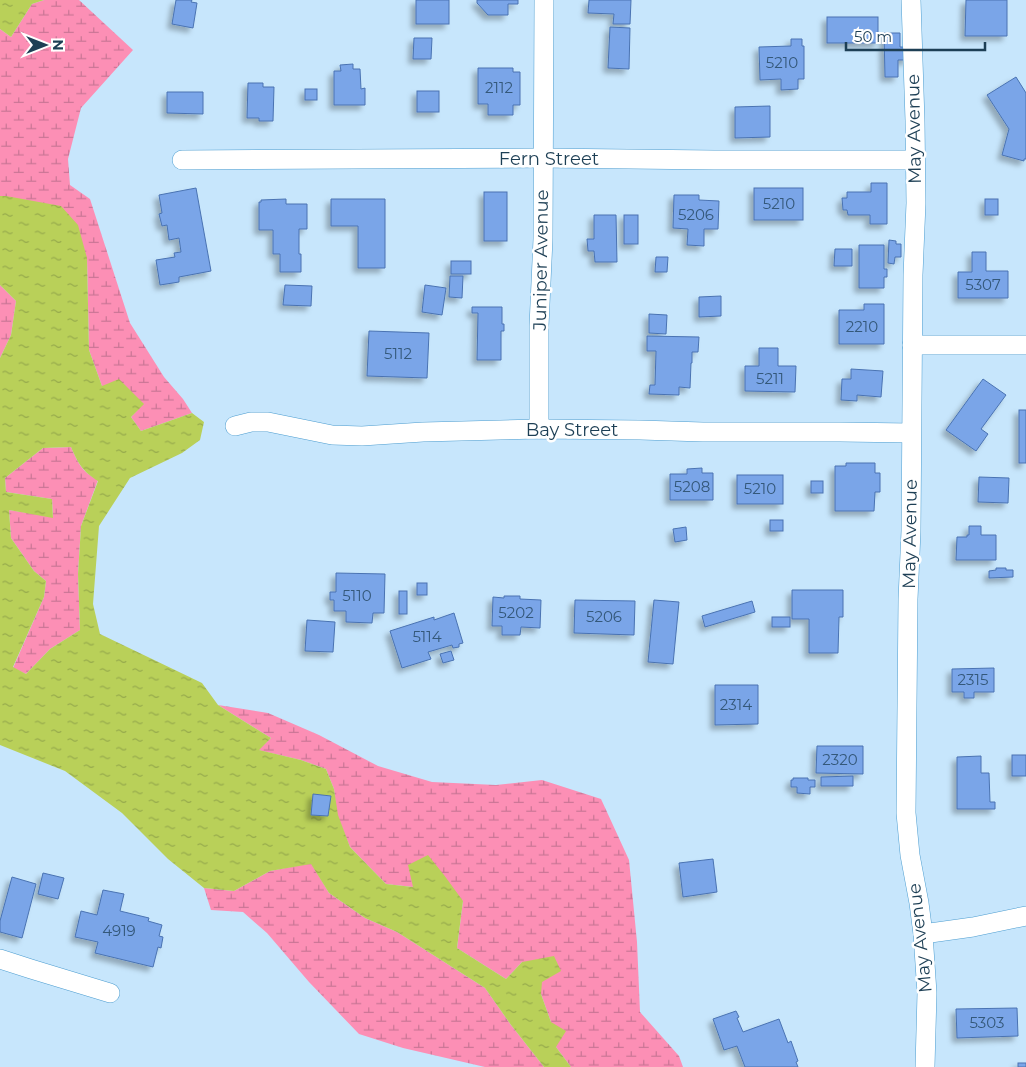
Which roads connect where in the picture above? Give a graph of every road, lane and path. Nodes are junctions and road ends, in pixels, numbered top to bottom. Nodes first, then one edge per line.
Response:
1 (544, 0) edge
2 (911, 0) edge
3 (543, 158) junction
4 (182, 160) dead end
5 (915, 160) junction
6 (912, 345) junction
7 (1026, 345) edge
8 (235, 426) dead end
9 (539, 429) junction
10 (911, 433) junction
11 (1026, 916) edge
12 (923, 934) junction
13 (0, 959) edge
14 (110, 993) dead end
15 (925, 1067) edge

1 - 3 street, Juniper Avenue
2 - 5 street, May Avenue
3 - 4 street, Fern Street
3 - 5 street, Fern Street
3 - 9 street, Juniper Avenue
5 - 6 street, May Avenue
6 - 7 street
6 - 10 street, May Avenue
8 - 9 street, Bay Street
9 - 10 street, Bay Street
10 - 12 street, May Avenue
11 - 12 street
12 - 15 street, May Avenue
13 - 14 street

